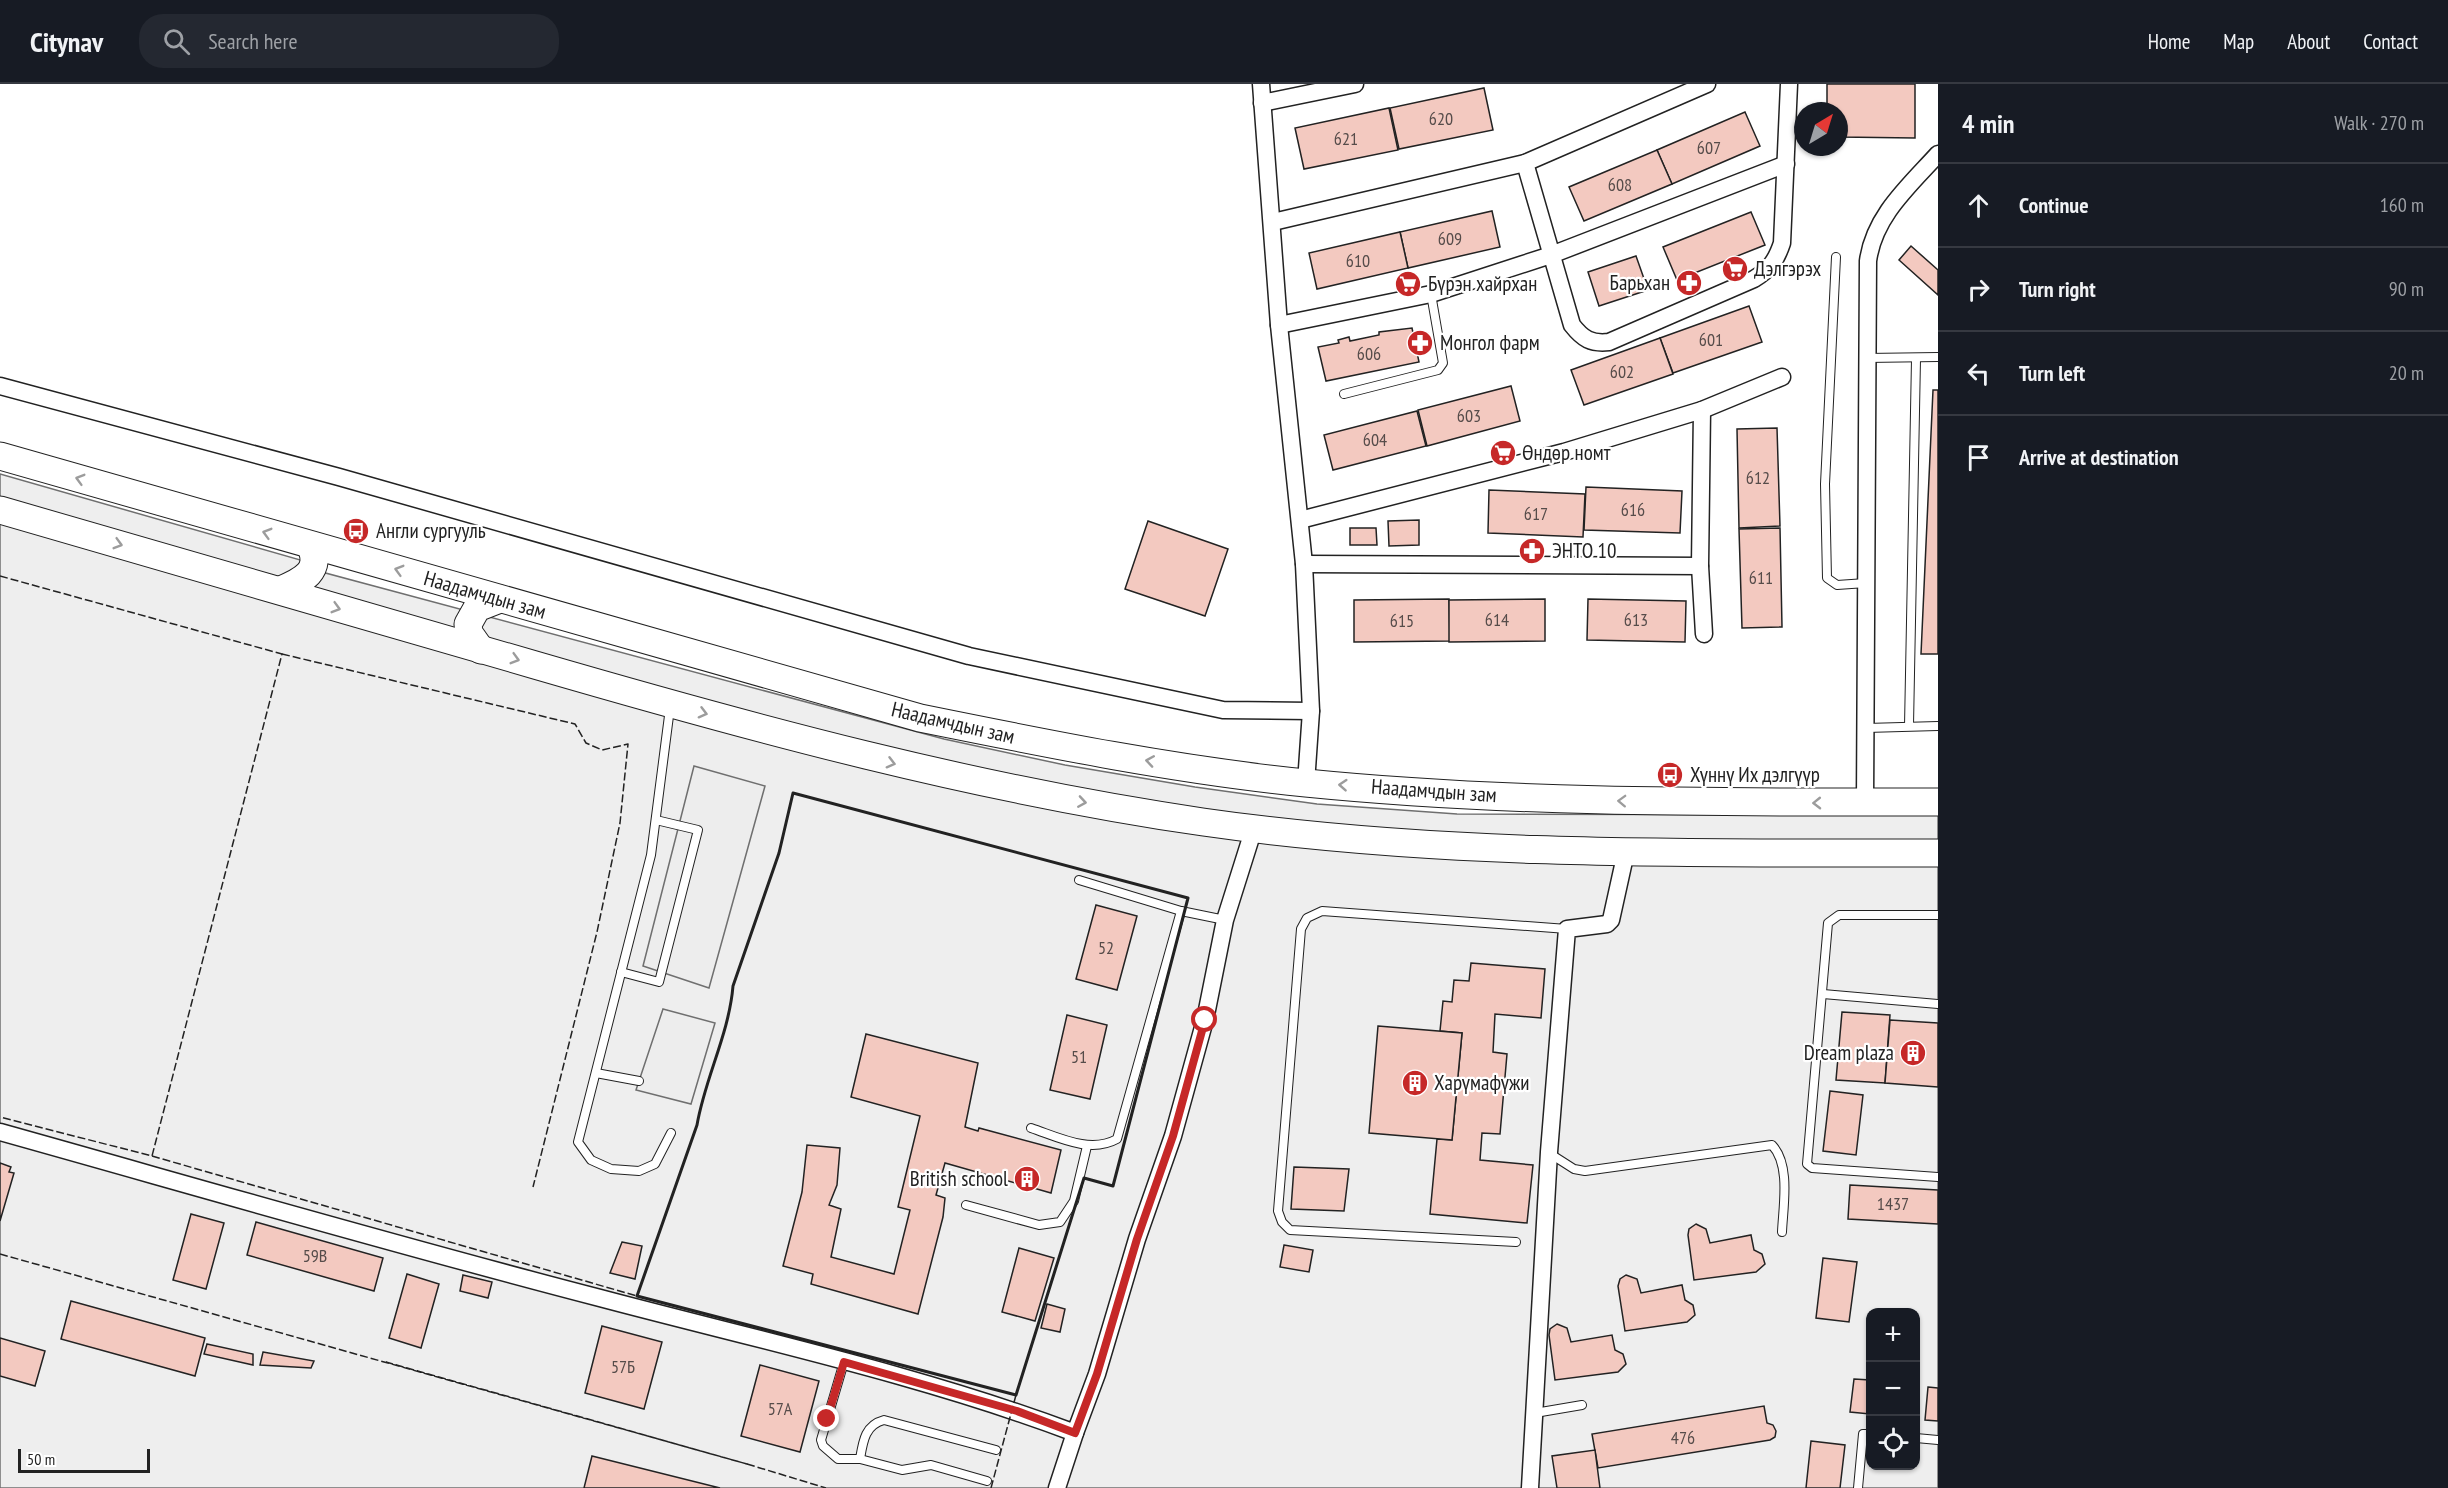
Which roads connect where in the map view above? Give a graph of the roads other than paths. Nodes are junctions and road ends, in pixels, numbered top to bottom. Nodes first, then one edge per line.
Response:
1 (1261, 84) edge
2 (1355, 84) edge
3 (1707, 84) edge
4 (1790, 84) edge
5 (1262, 103) junction
6 (1938, 154) edge
7 (1525, 163) junction
8 (1786, 164) junction
9 (1273, 222) junction
10 (1551, 255) junction
11 (1836, 257) dead end
12 (1431, 294) junction
13 (1279, 325) junction
14 (1938, 357) edge
15 (1865, 358) junction
16 (1916, 359) junction
17 (1782, 377) dead end
18 (0, 386) edge
19 (1344, 394) dead end
20 (1702, 410) junction
21 (0, 456) edge
22 (0, 510) edge
23 (1300, 519) junction
24 (309, 545) junction
25 (1305, 564) junction
26 (1700, 566) junction
27 (1866, 583) junction
28 (281, 590) junction
29 (500, 599) junction
30 (1704, 634) dead end
31 (481, 650) junction
32 (671, 704) junction
33 (1311, 711) junction
34 (1909, 726) junction
35 (1938, 726) edge
36 (1866, 728) junction
37 (1306, 783) junction
38 (1865, 802) junction
39 (1938, 802) edge
40 (656, 820) junction
41 (1254, 828) junction
42 (1626, 852) junction
43 (1938, 853) edge
44 (1079, 880) dead end
45 (1181, 911) junction
46 (1938, 915) edge
47 (1225, 920) junction
48 (1567, 928) junction
49 (621, 972) junction
50 (1823, 994) junction
51 (1938, 1004) edge
52 (596, 1073) junction
53 (639, 1081) dead end
54 (1031, 1128) dead end
55 (0, 1132) edge
56 (671, 1133) dead end
57 (1087, 1146) junction
58 (1549, 1152) junction
59 (1938, 1177) edge
60 (966, 1204) dead end
61 (1782, 1232) dead end
62 (1516, 1242) dead end
63 (844, 1362) junction
64 (1582, 1405) dead end
65 (1535, 1413) junction
66 (1075, 1433) junction
67 (1866, 1434) edge
68 (1920, 1438) edge
69 (1938, 1440) edge
70 (996, 1450) dead end
71 (860, 1459) junction
72 (987, 1481) dead end
73 (1057, 1488) edge
74 (1530, 1488) edge
75 (1858, 1488) edge

1 - 5 street
2 - 5 street
3 - 7 street
4 - 8 street
5 - 9 street
6 - 15 street
7 - 9 street
7 - 10 street
8 - 10 street
8 - 10 street
9 - 13 street
10 - 12 street
11 - 27 lane
12 - 13 street
12 - 19 lane
13 - 23 street
14 - 16 lane
15 - 16 lane
15 - 27 street
16 - 34 lane
17 - 20 street
18 - 33 street
20 - 23 street
20 - 26 street
24 -> 21 highway, Наадамчдын зам
22 -> 28 highway
23 - 25 street
24 - 28 highway
29 -> 24 highway, Наадамчдын зам
25 - 26 street
25 - 33 street
26 - 30 street
27 - 36 street
28 -> 31 highway
29 - 31 highway
37 -> 29 highway, Наадамчдын зам
31 -> 32 highway
32 - 40 lane
32 -> 41 highway
33 - 37 street
34 - 35 lane
34 - 36 lane
36 - 38 street
38 -> 37 highway, Наадамчдын зам
38 - 39 highway, Наадамчдын зам
40 - 49 lane
40 - 49 lane
41 - 42 highway
41 - 47 street
42 - 43 highway
42 - 48 street
44 - 45 lane
45 - 47 lane
45 - 57 lane
46 - 50 lane
47 - 66 street
48 - 58 street
48 - 62 lane
49 - 52 lane
50 - 51 lane
50 - 59 lane
52 - 53 lane
52 - 56 lane
54 - 57 lane
55 - 63 street
57 - 60 lane
58 - 61 lane
58 - 65 street
63 - 66 street
63 - 71 lane
64 - 65 lane
65 - 74 street
66 - 73 street
67 - 75 lane
68 - 69 lane
70 - 71 lane
71 - 72 lane

